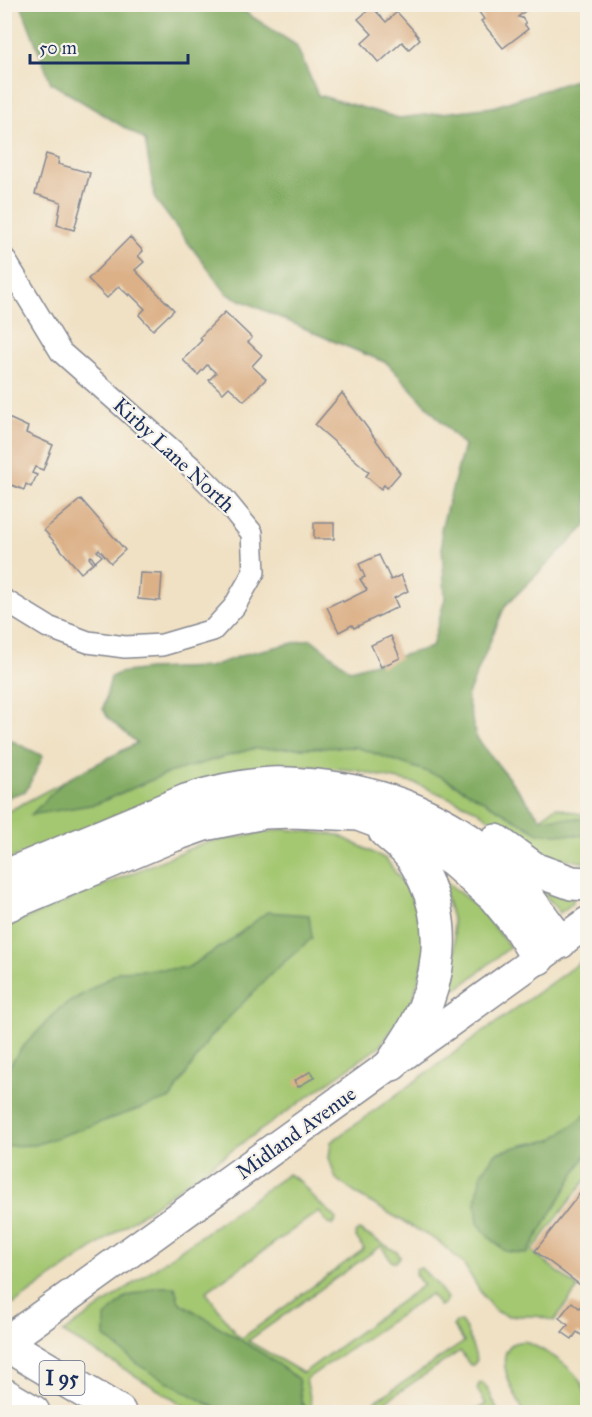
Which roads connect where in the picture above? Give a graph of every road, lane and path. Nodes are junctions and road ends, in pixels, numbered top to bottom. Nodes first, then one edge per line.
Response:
1 (4, 258) edge
2 (4, 600) edge
3 (362, 805) junction
4 (4, 877) edge
5 (588, 884) edge
6 (4, 906) edge
7 (588, 922) edge
8 (549, 950) junction
9 (392, 1064) junction
10 (4, 1343) edge
11 (4, 1395) edge
12 (33, 1413) edge
13 (119, 1413) edge

1 - 2 street, Kirby Lane North
3 - 4 highway
3 - 5 highway
3 - 6 highway
3 - 8 highway
3 - 9 highway
7 - 8 street, Midland Avenue
8 - 9 street, Midland Avenue
9 - 10 street, Midland Avenue
10 - 13 highway, I 95
11 - 12 highway, I 95

